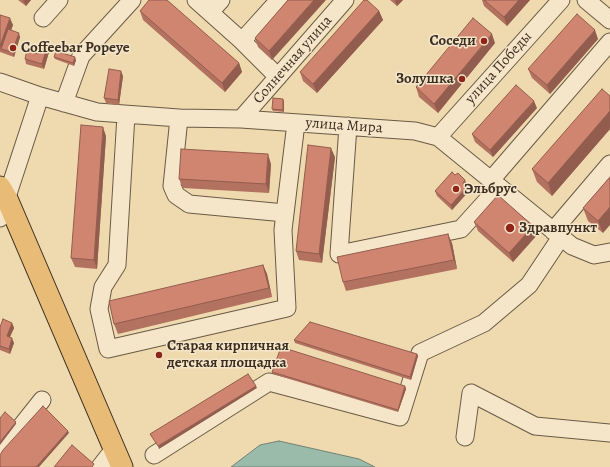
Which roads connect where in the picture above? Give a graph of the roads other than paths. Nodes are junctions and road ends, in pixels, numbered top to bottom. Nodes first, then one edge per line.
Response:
1 (59, 0) edge
2 (132, 0) edge
3 (196, 0) edge
4 (279, 0) edge
5 (345, 0) edge
6 (561, 0) edge
7 (586, 0) edge
8 (216, 6) edge
9 (43, 18) dead end
10 (610, 20) edge
11 (242, 41) junction
12 (610, 42) edge
13 (278, 77) junction
14 (0, 82) edge
15 (40, 96) junction
16 (64, 103) junction
17 (126, 115) junction
18 (179, 118) junction
19 (241, 119) junction
20 (296, 123) junction
21 (348, 126) junction
22 (438, 137) junction
23 (610, 164) edge
24 (495, 184) junction
25 (2, 202) edge
26 (285, 213) junction
27 (557, 234) junction
28 (610, 252) edge
29 (42, 400) dead end
30 (610, 432) edge
31 (465, 437) dead end
32 (0, 453) edge
33 (154, 454) dead end
34 (118, 458) edge
35 (100, 467) edge

1 - 9 street
2 - 16 street
3 - 8 street
4 - 11 street
5 - 13 street, Солнечная улица
6 - 22 street, улица Победы
7 - 10 street
8 - 11 street
11 - 13 street
12 - 24 street
13 - 19 street, Солнечная улица
14 - 15 street, улица Мира
15 - 16 street, улица Мира
15 - 25 street
16 - 17 street, улица Мира
17 - 18 street, улица Мира
17 - 26 street
18 - 19 street, улица Мира
18 - 26 street
19 - 20 street, улица Мира
20 - 21 street, улица Мира
20 - 26 street
21 - 22 street, улица Мира
21 - 24 street
22 - 24 street, улица Мира
23 - 27 street
24 - 27 street, улица Мира
25 - 34 main road
27 - 28 street, улица Мира
27 - 33 street
29 - 32 street
30 - 31 street
34 - 35 street

